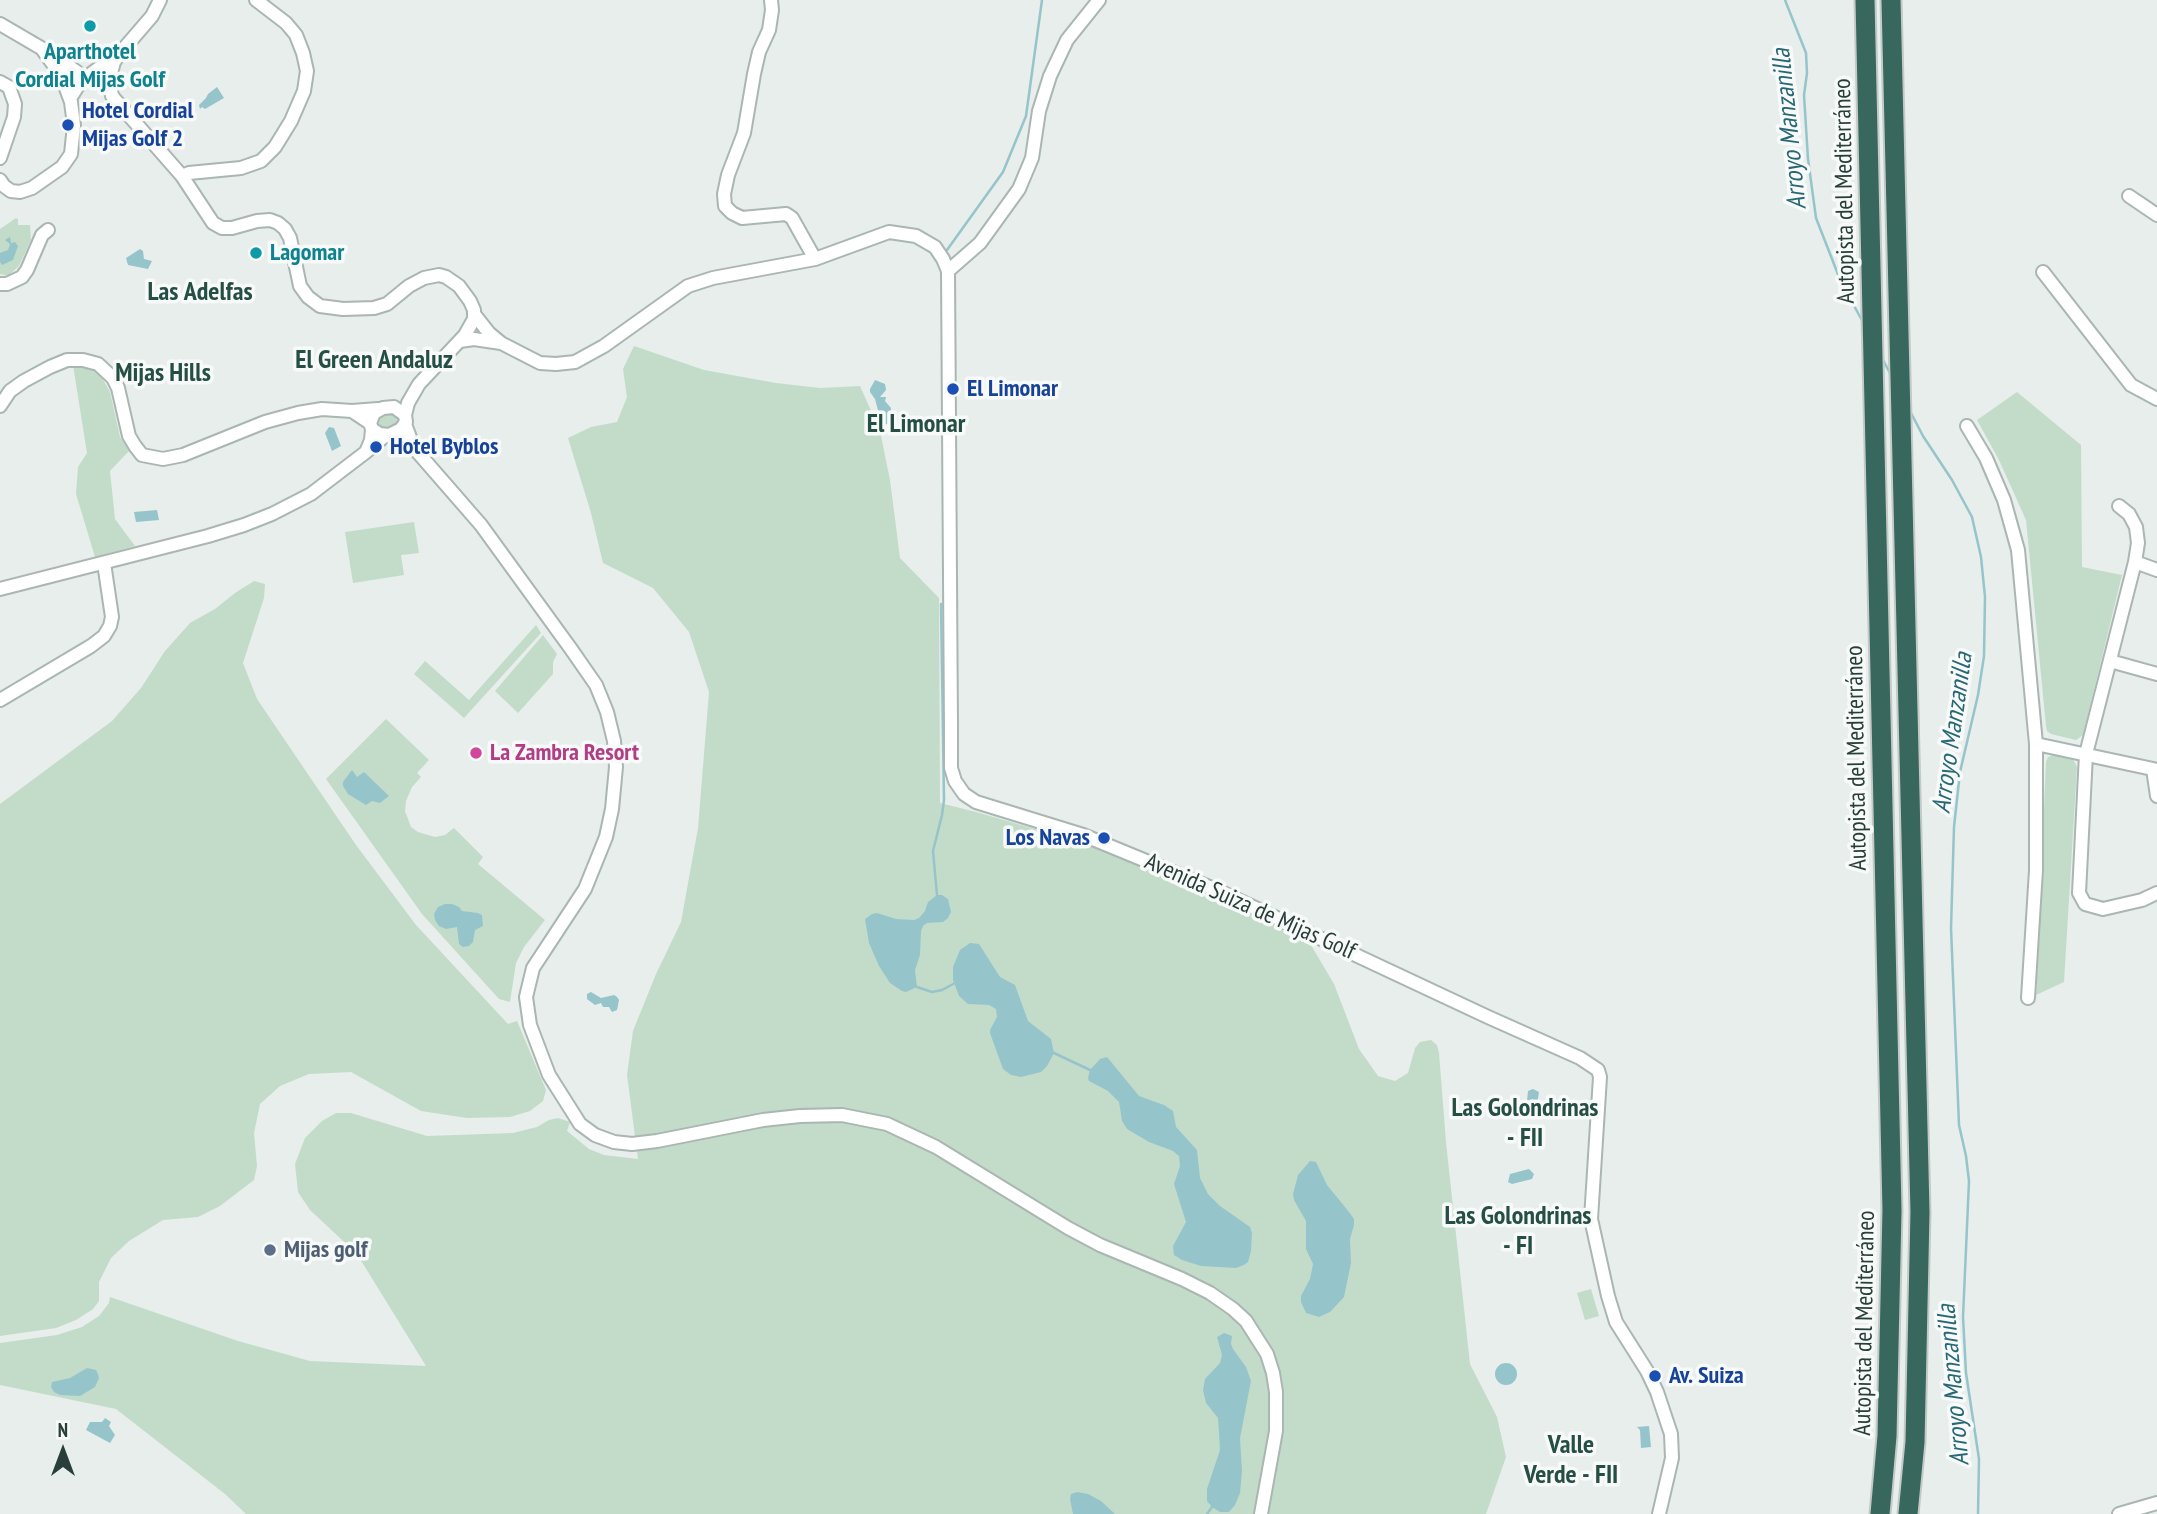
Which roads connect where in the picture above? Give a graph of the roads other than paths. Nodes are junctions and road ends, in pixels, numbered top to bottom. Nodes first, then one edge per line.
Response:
1 (160, 0) edge
2 (256, 0) edge
3 (771, 0) edge
4 (1099, 0) edge
5 (1865, 0) edge
6 (1891, 0) edge
7 (0, 24) edge
8 (42, 49) junction
9 (121, 52) junction
10 (84, 74) junction
11 (0, 82) edge
12 (112, 96) junction
13 (71, 99) junction
14 (0, 158) edge
15 (182, 176) junction
16 (1, 185) edge
17 (2129, 196) dead end
18 (2157, 215) edge
19 (48, 230) dead end
20 (815, 259) junction
21 (946, 265) junction
22 (2043, 272) dead end
23 (0, 284) edge
24 (474, 314) junction
25 (460, 341) junction
26 (501, 343) junction
27 (2157, 399) edge
28 (0, 406) edge
29 (378, 409) junction
30 (352, 411) junction
31 (405, 420) junction
32 (371, 426) junction
33 (1967, 426) dead end
34 (389, 435) junction
35 (414, 448) junction
36 (366, 452) junction
37 (2119, 506) dead end
38 (2135, 562) junction
39 (104, 563) junction
40 (2157, 570) edge
41 (0, 589) edge
42 (2110, 661) junction
43 (2157, 674) edge
44 (0, 701) edge
45 (2036, 744) junction
46 (2085, 754) junction
47 (2155, 770) edge
48 (2157, 796) edge
49 (2157, 893) edge
50 (2028, 998) dead end
51 (2157, 1503) edge
52 (1261, 1514) edge
53 (1659, 1514) edge
54 (1880, 1514) edge
55 (1908, 1514) edge
56 (2119, 1514) edge

1 - 9 street
2 - 15 street
3 - 20 street
4 - 21 street
5 - 54 highway, Autopista del Mediterráneo
6 - 55 highway, Autopista del Mediterráneo
7 - 8 street
8 - 10 street
8 - 13 street
9 - 10 street
9 - 12 street
10 - 12 street
10 - 13 street
11 - 14 street
12 - 15 street
13 - 16 street
15 - 24 street
17 - 18 street
19 - 23 street
20 - 21 street
20 - 26 street
21 - 53 street, Avenida Suiza de Mijas Golf
22 - 27 street
24 - 25 street
24 - 26 street
25 - 26 street
25 - 31 street
28 - 30 street
29 - 30 street
29 - 31 street
29 - 32 street
30 - 32 street
31 - 34 street
31 - 35 street
32 - 34 street
32 - 36 street
33 - 45 street
34 - 35 street
34 - 36 street
35 - 52 street
36 - 39 street
37 - 38 street
38 - 40 street
38 - 42 street
39 - 41 street
39 - 44 street
42 - 43 street
42 - 46 street
45 - 46 street
45 - 50 street
46 - 47 street
46 - 49 street
47 - 48 street
51 - 56 street

